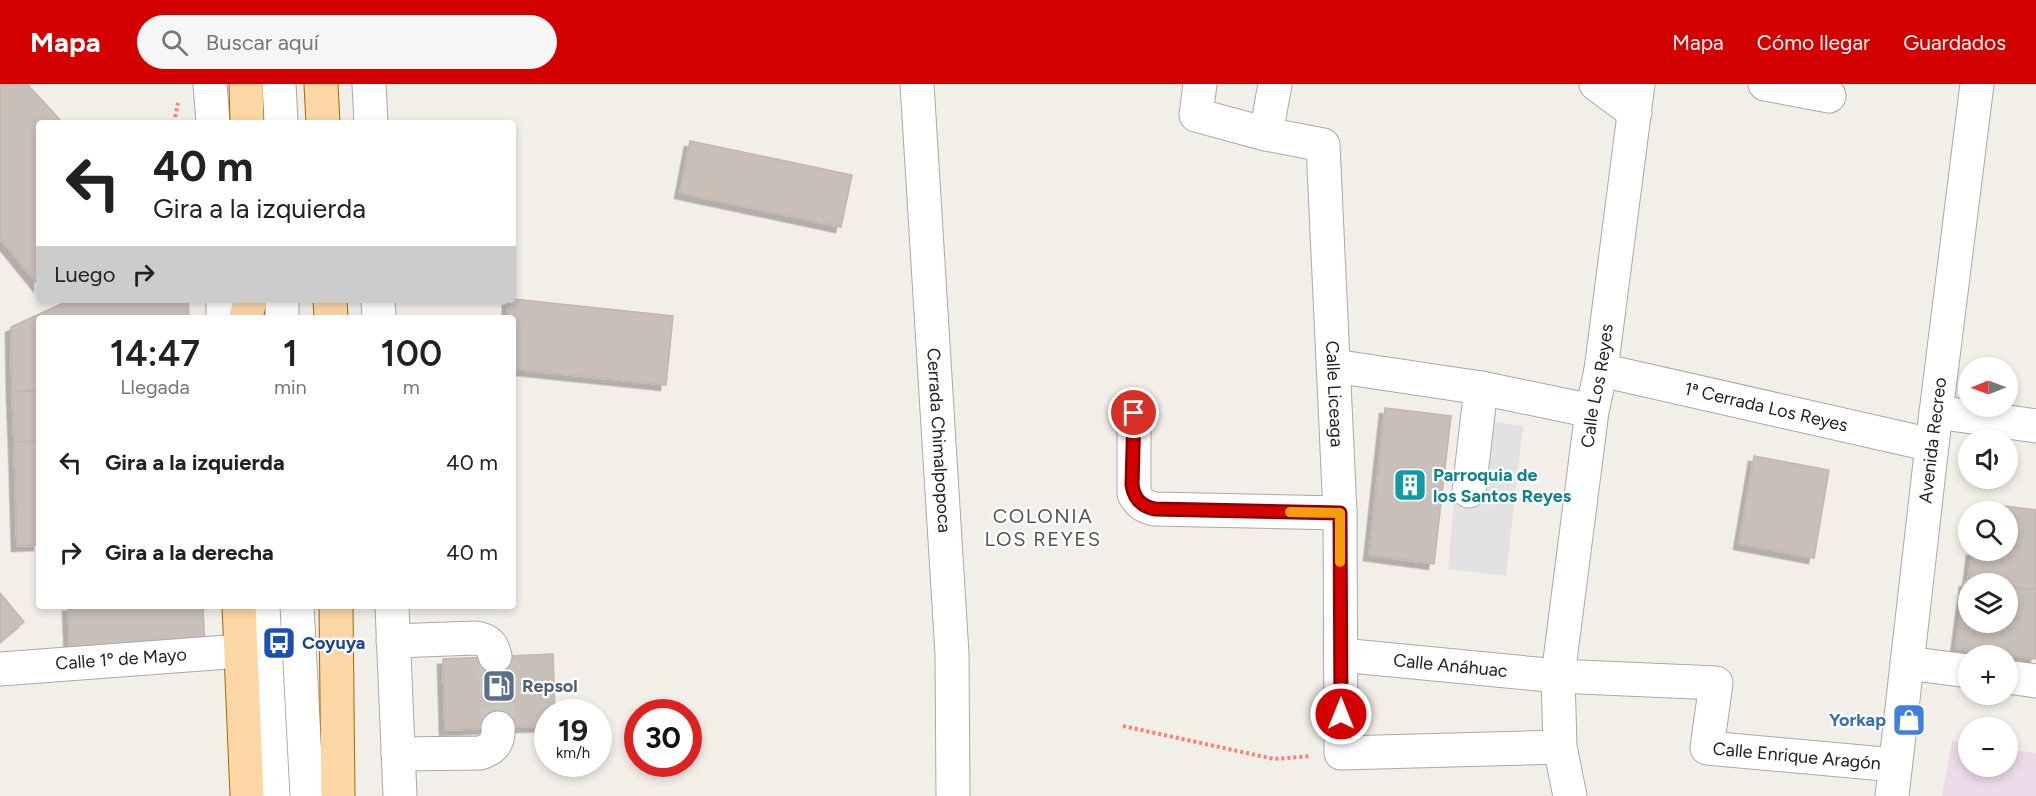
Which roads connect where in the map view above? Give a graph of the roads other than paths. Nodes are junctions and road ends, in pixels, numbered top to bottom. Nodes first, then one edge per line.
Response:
1 (210, 84) edge
2 (246, 84) edge
3 (279, 84) edge
4 (321, 84) edge
5 (369, 84) edge
6 (917, 84) edge
7 (1275, 84) edge
8 (1596, 84) edge
9 (1765, 84) edge
10 (1977, 84) edge
11 (1829, 96) dead end
12 (1636, 99) edge
13 (1198, 100) edge
14 (213, 120) edge
15 (247, 120) edge
16 (280, 120) edge
17 (323, 120) edge
18 (371, 120) edge
19 (1266, 134) junction
20 (1334, 366) junction
21 (1601, 370) junction
22 (1481, 388) junction
23 (1592, 411) junction
24 (1936, 412) junction
25 (1134, 413) dead end
26 (2036, 426) edge
27 (1932, 445) junction
28 (1469, 491) dead end
29 (1340, 513) junction
30 (239, 609) edge
31 (263, 609) edge
32 (297, 609) edge
33 (336, 609) edge
34 (392, 609) edge
35 (393, 641) junction
36 (241, 651) junction
37 (1341, 655) junction
38 (495, 656) dead end
39 (1907, 663) junction
40 (0, 669) edge
41 (1958, 670) edge
42 (1558, 676) junction
43 (2018, 679) edge
44 (2036, 681) edge
45 (498, 728) tunnel mouth
46 (1560, 747) junction
47 (398, 754) junction
48 (1894, 780) edge
49 (247, 796) edge
50 (273, 796) edge
51 (307, 796) edge
52 (338, 796) edge
53 (400, 796) edge
54 (953, 796) edge
55 (1570, 796) edge

1 - 14 street
2 - 15 main road
3 - 16 street
4 - 17 main road
5 - 18 street
6 - 54 street, Cerrada Chimalpopoca
7 - 19 street
8 - 12 street
9 - 11 street
10 - 24 street, Avenida Recreo
12 - 21 street, Calle Los Reyes
13 - 19 street
19 - 20 street, Calle Liceaga
20 - 22 street
20 - 29 street, Calle Liceaga
21 - 23 street, Calle Los Reyes
21 - 27 street, 1ª Cerrada Los Reyes
22 - 23 street
22 - 28 street
23 - 42 street, Calle Los Reyes
24 - 26 street
24 - 27 street, Avenida Recreo
25 - 29 street
27 - 39 street, Avenida Recreo
29 - 37 street, Calle Liceaga
30 - 36 main road
31 - 50 street
32 - 51 street
33 - 52 main road
34 - 35 street
35 - 38 street
35 - 47 street
36 - 40 street, Calle 1º de Mayo
36 - 49 main road
37 - 42 street, Calle Anáhuac
37 - 46 street, Calle Liceaga
39 - 41 street
39 - 48 street, Avenida Recreo
42 - 46 street, Calle Los Reyes
42 - 48 street, Calle Enrique Aragón
43 - 44 street
45 - 47 street
46 - 55 street, Calle Los Reyes
47 - 53 street

